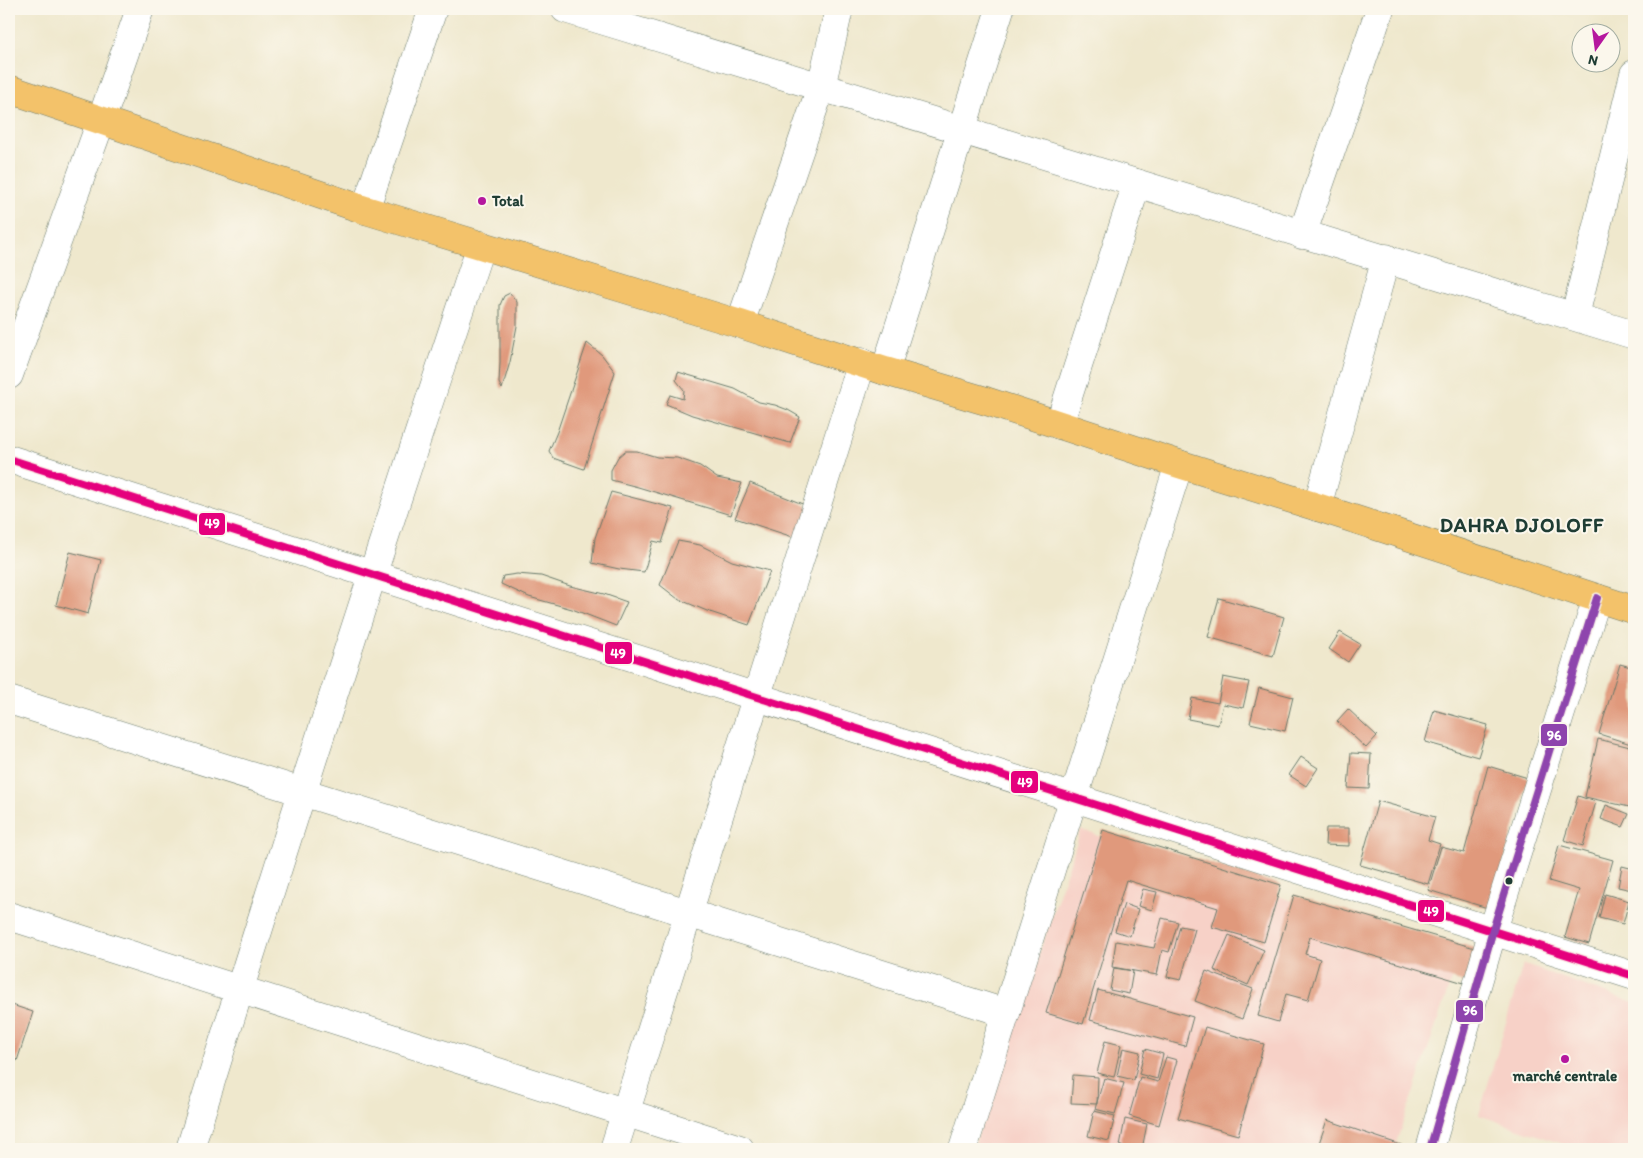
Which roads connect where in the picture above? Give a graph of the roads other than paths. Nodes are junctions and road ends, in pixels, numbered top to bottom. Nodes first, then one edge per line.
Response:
1 (140, 9) edge
2 (433, 9) edge
3 (565, 9) edge
4 (839, 9) edge
5 (1000, 9) edge
6 (1380, 9) edge
7 (1634, 74) edge
8 (821, 86) junction
9 (9, 89) edge
10 (101, 121) junction
11 (961, 131) junction
12 (1137, 184) junction
13 (365, 210) junction
14 (1302, 235) junction
15 (481, 245) junction
16 (1386, 258) junction
17 (1575, 316) junction
18 (740, 324) junction
19 (1634, 335) edge
20 (874, 366) junction
21 (9, 376) edge
22 (1059, 425) junction
23 (9, 459) edge
24 (1179, 464) junction
25 (1317, 506) junction
26 (372, 574) junction
27 (1597, 598) junction
28 (1634, 610) edge
29 (756, 696) junction
30 (9, 700) edge
31 (303, 792) junction
32 (1074, 797) junction
33 (688, 913) junction
34 (9, 916) edge
35 (1493, 930) junction
36 (1634, 976) edge
37 (239, 989) junction
38 (1006, 1013) junction
39 (625, 1113) junction
40 (190, 1149) edge
41 (614, 1149) edge
42 (740, 1149) edge
43 (963, 1149) edge
44 (1430, 1149) edge

1 - 10 street
2 - 13 street
3 - 8 street
4 - 8 street
5 - 11 street
6 - 14 street
7 - 17 street
8 - 11 street
8 - 18 street
9 - 10 main road
10 - 13 main road
10 - 21 street
11 - 12 street
11 - 20 street
12 - 14 street
12 - 22 street
13 - 15 main road
14 - 16 street
15 - 18 main road
15 - 26 street
16 - 17 street
16 - 25 street
17 - 19 street
18 - 20 main road
20 - 22 main road
20 - 29 street
22 - 24 main road
23 - 26 street
24 - 25 main road
24 - 32 street
25 - 27 main road
26 - 29 street
26 - 31 street
27 - 28 main road
27 - 35 street
29 - 32 street
29 - 33 street
30 - 31 street
31 - 33 street
31 - 37 street
32 - 35 street
32 - 38 street
33 - 38 street
33 - 39 street
34 - 37 street
35 - 36 street
35 - 44 street
37 - 39 street
37 - 40 street
38 - 43 street
39 - 41 street
39 - 42 street

